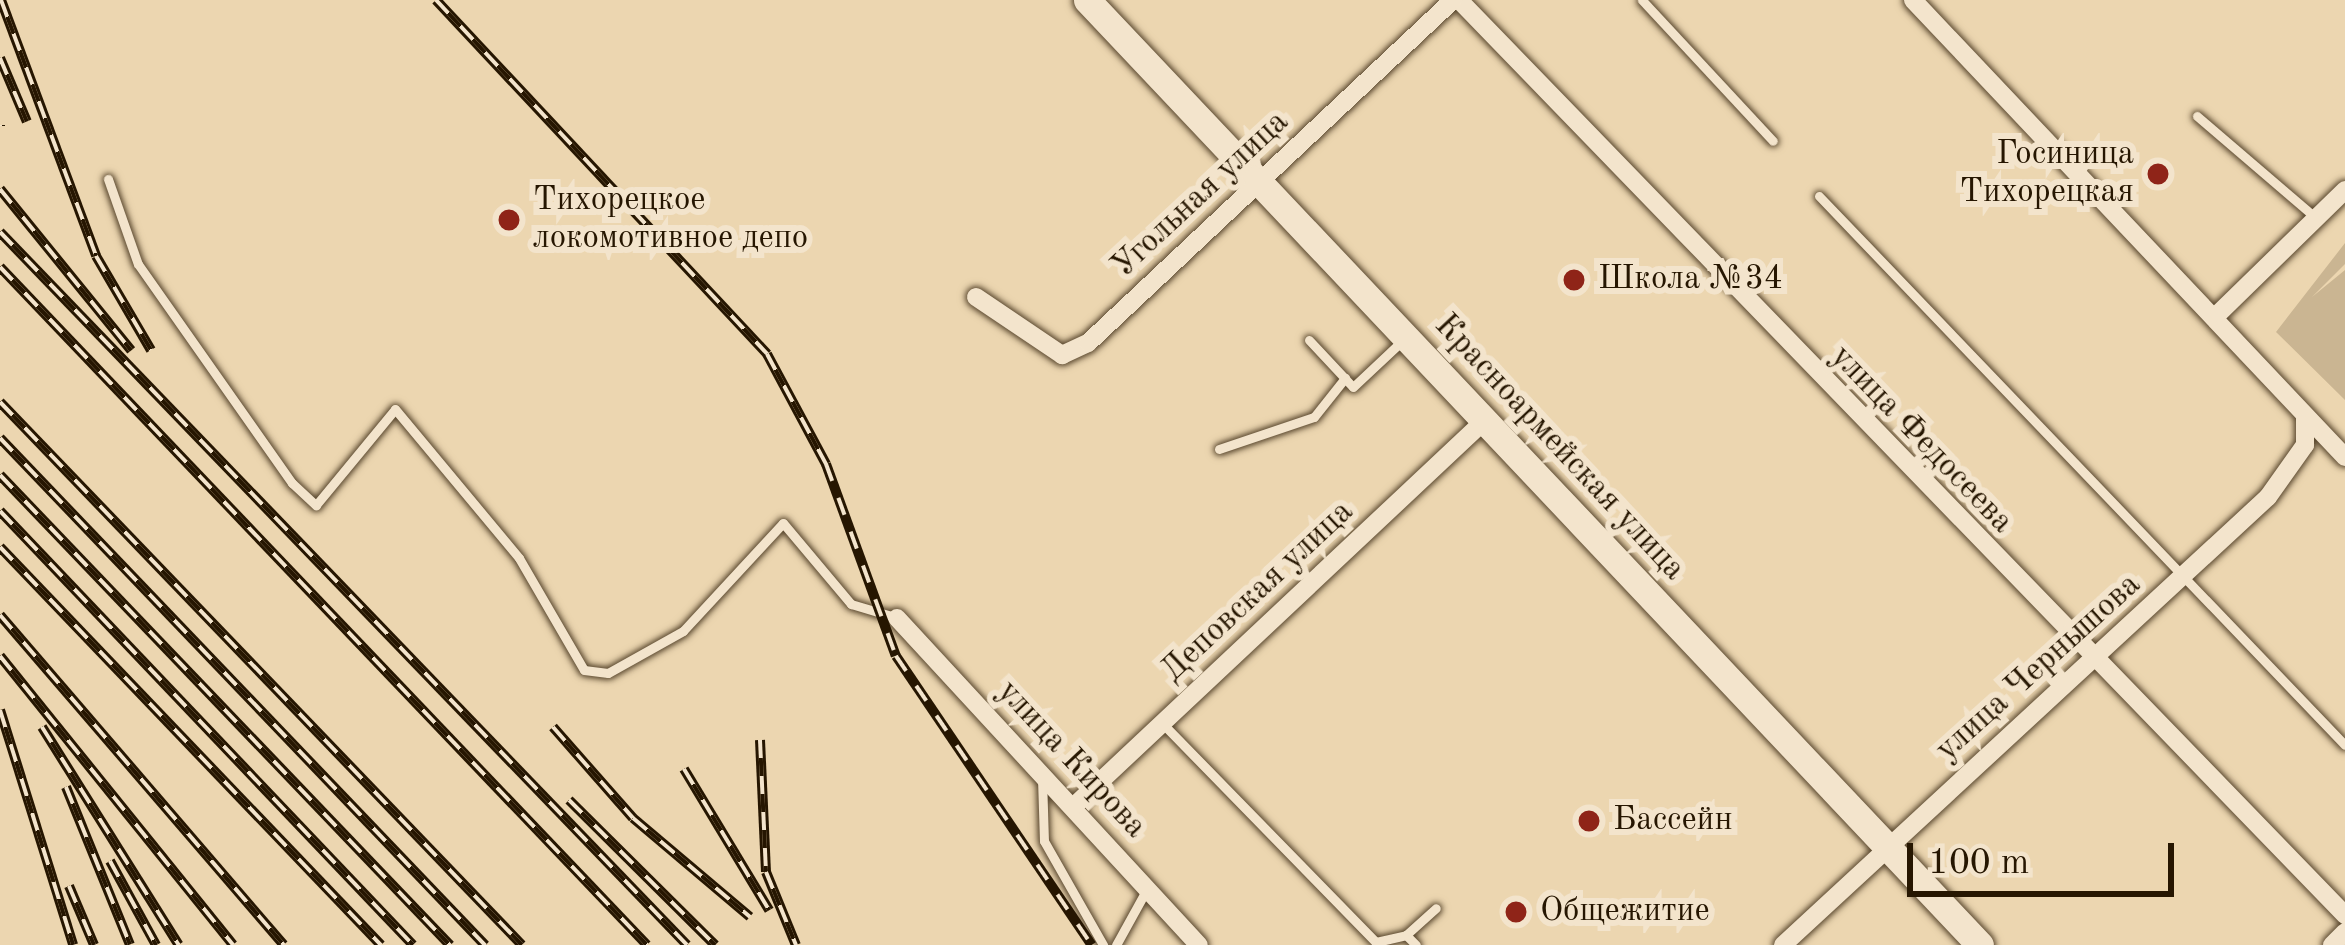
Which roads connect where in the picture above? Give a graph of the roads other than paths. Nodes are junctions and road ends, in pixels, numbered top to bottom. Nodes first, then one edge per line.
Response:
1 (1087, 0) edge
2 (1456, 0) edge
3 (1642, 0) edge
4 (1913, 0) edge
5 (2197, 116) dead end
6 (1773, 141) dead end
7 (108, 179) dead end
8 (1259, 182) junction
9 (2345, 190) edge
10 (1819, 196) dead end
11 (2316, 218) junction
12 (976, 297) dead end
13 (2219, 313) junction
14 (1406, 338) junction
15 (1309, 340) dead end
16 (1345, 378) junction
17 (2305, 418) junction
18 (1484, 421) junction
19 (1220, 449) dead end
20 (2345, 457) edge
21 (2183, 578) junction
22 (897, 618) joint
23 (2089, 659) junction
24 (1162, 723) junction
25 (2345, 746) edge
26 (1042, 773) junction
27 (1073, 806) junction
28 (1887, 848) junction
29 (1148, 887) junction
30 (1436, 908) dead end
31 (2345, 915) edge
32 (2345, 932) edge
33 (1406, 935) junction
34 (1103, 945) edge
35 (1116, 945) edge
36 (1199, 945) edge
37 (1416, 945) edge
38 (1783, 945) edge
39 (1980, 945) edge
40 (2332, 945) edge

1 - 8 street, Красноармейская улица
2 - 8 street, Угольная улица
2 - 23 street, улица Федосеева
3 - 6 lane
4 - 13 street
5 - 11 lane
7 - 22 lane
8 - 12 street, Угольная улица
8 - 14 street, Красноармейская улица
9 - 11 street
10 - 21 lane
11 - 13 street
13 - 17 street
14 - 16 lane
14 - 18 street, Красноармейская улица
15 - 16 lane
16 - 19 lane
17 - 20 street
17 - 21 street, улица Чернышова
18 - 24 street, Деповская улица
18 - 28 street, Красноармейская улица
21 - 23 street, улица Чернышова
21 - 25 lane
22 - 26 street, улица Кирова
23 - 28 street, улица Чернышова
23 - 31 street, улица Федосеева
24 - 27 street, Деповская улица
24 - 33 lane
26 - 27 street, улица Кирова
26 - 34 lane
27 - 29 street, улица Кирова
28 - 38 street, улица Чернышова
28 - 39 street, Красноармейская улица
29 - 35 lane
29 - 36 street, улица Кирова
30 - 33 lane
32 - 40 street
33 - 37 lane

